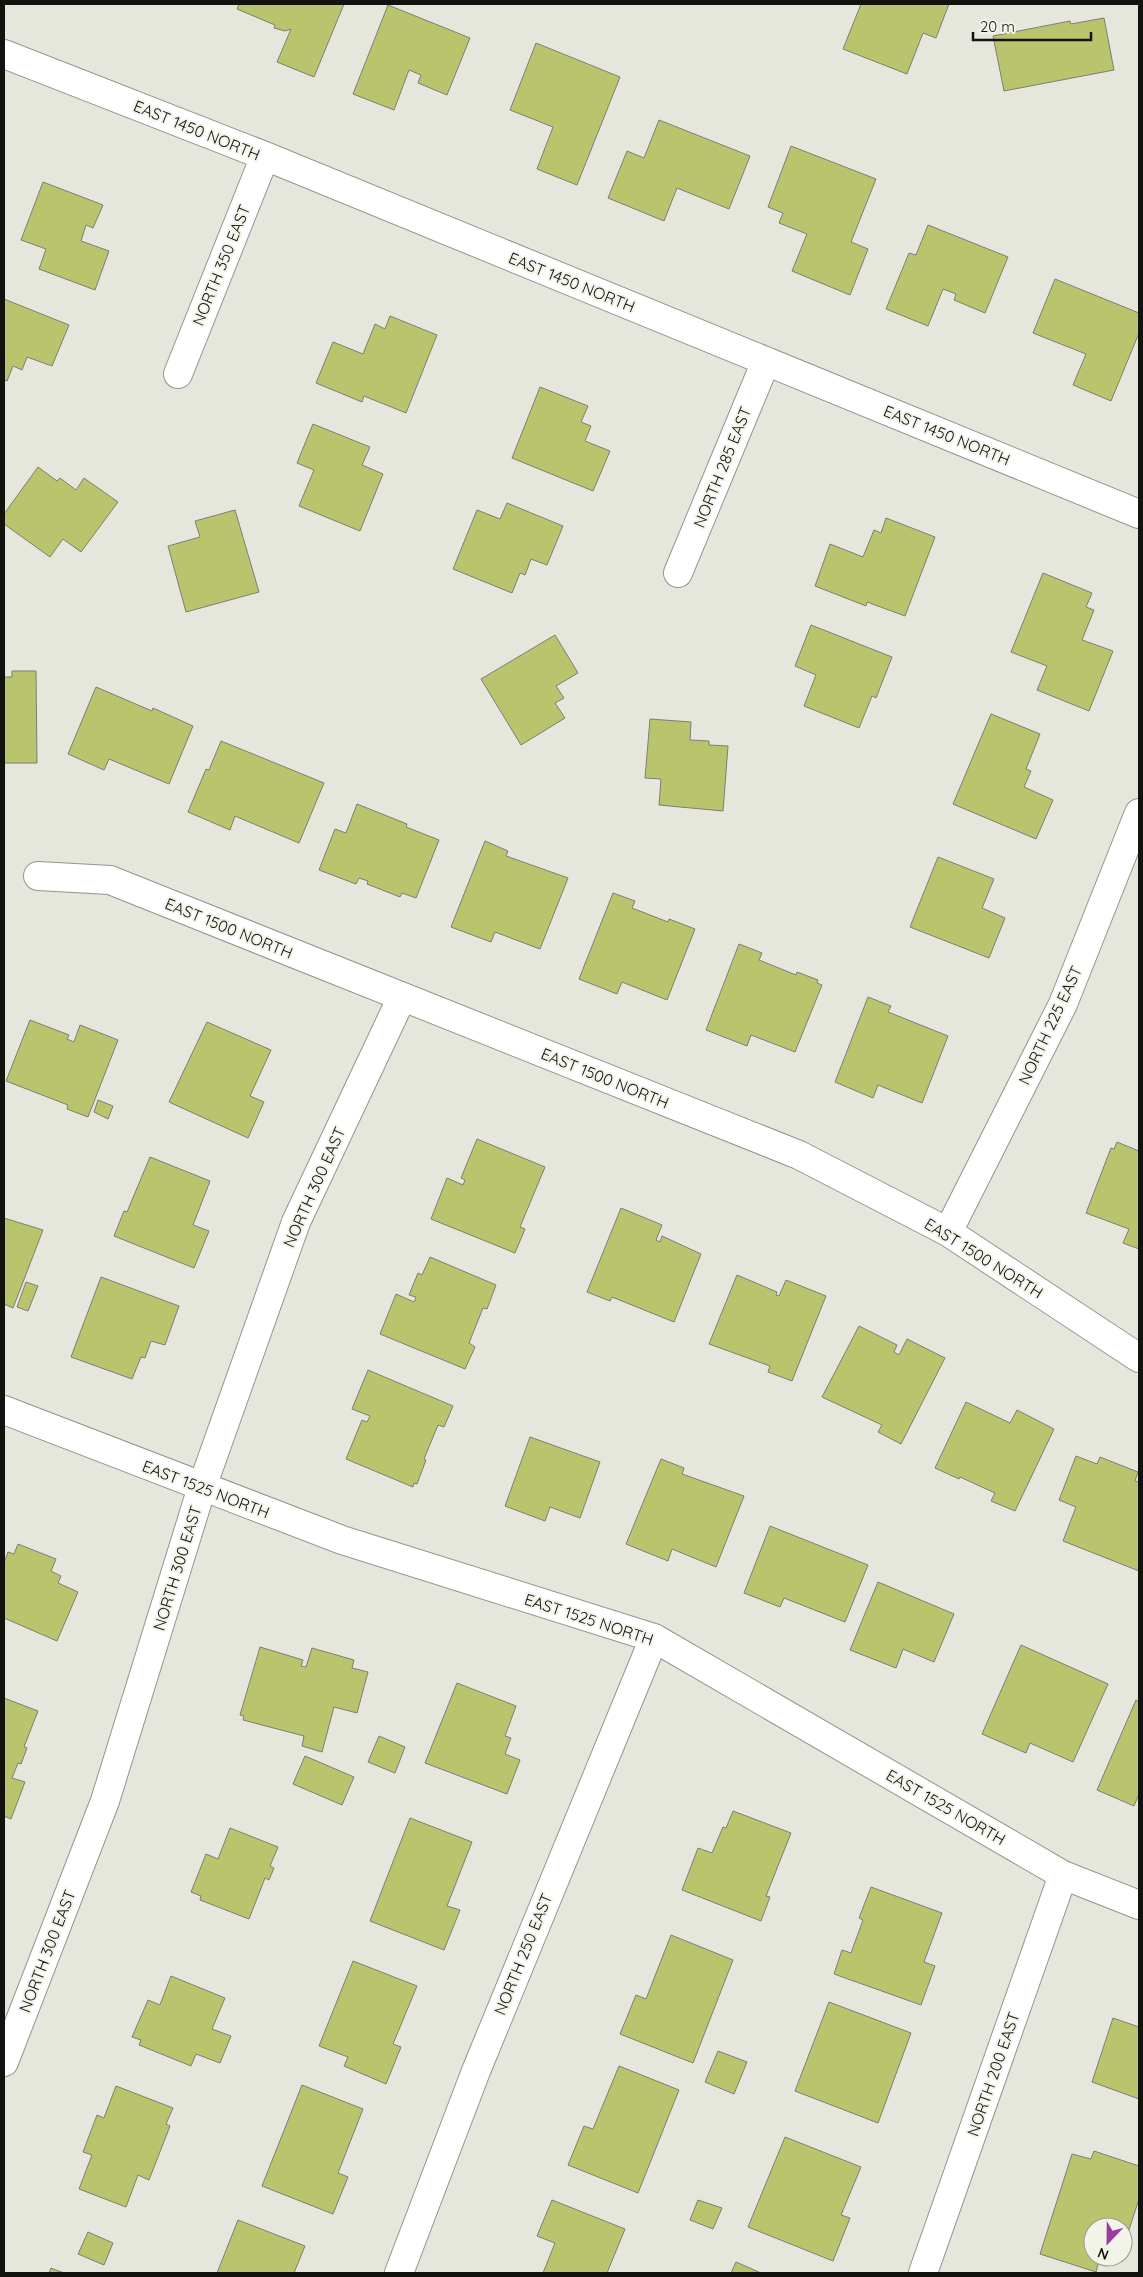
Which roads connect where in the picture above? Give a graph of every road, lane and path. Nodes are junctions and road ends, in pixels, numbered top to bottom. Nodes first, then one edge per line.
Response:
1 (4, 54) edge
2 (265, 156) junction
3 (766, 361) junction
4 (178, 374) dead end
5 (1139, 514) edge
6 (678, 573) dead end
7 (1139, 813) edge
8 (38, 876) dead end
9 (402, 996) junction
10 (948, 1232) junction
11 (1139, 1358) edge
12 (4, 1410) edge
13 (202, 1488) junction
14 (654, 1638) junction
15 (1063, 1874) junction
16 (1139, 1905) edge
17 (4, 2062) edge
18 (400, 2273) edge
19 (923, 2273) edge

1 - 2 street, EAST 1450 NORTH
2 - 3 street, EAST 1450 NORTH
2 - 4 street, NORTH 350 EAST
3 - 5 street, EAST 1450 NORTH
3 - 6 street, NORTH 285 EAST
7 - 10 street, NORTH 225 EAST
8 - 9 street, EAST 1500 NORTH
9 - 10 street, EAST 1500 NORTH
9 - 13 street, NORTH 300 EAST
10 - 11 street, EAST 1500 NORTH
12 - 13 street, EAST 1525 NORTH
13 - 14 street, EAST 1525 NORTH
13 - 17 street, NORTH 300 EAST
14 - 15 street, EAST 1525 NORTH
14 - 18 street, NORTH 250 EAST
15 - 16 street, EAST 1525 NORTH
15 - 19 street, NORTH 200 EAST

